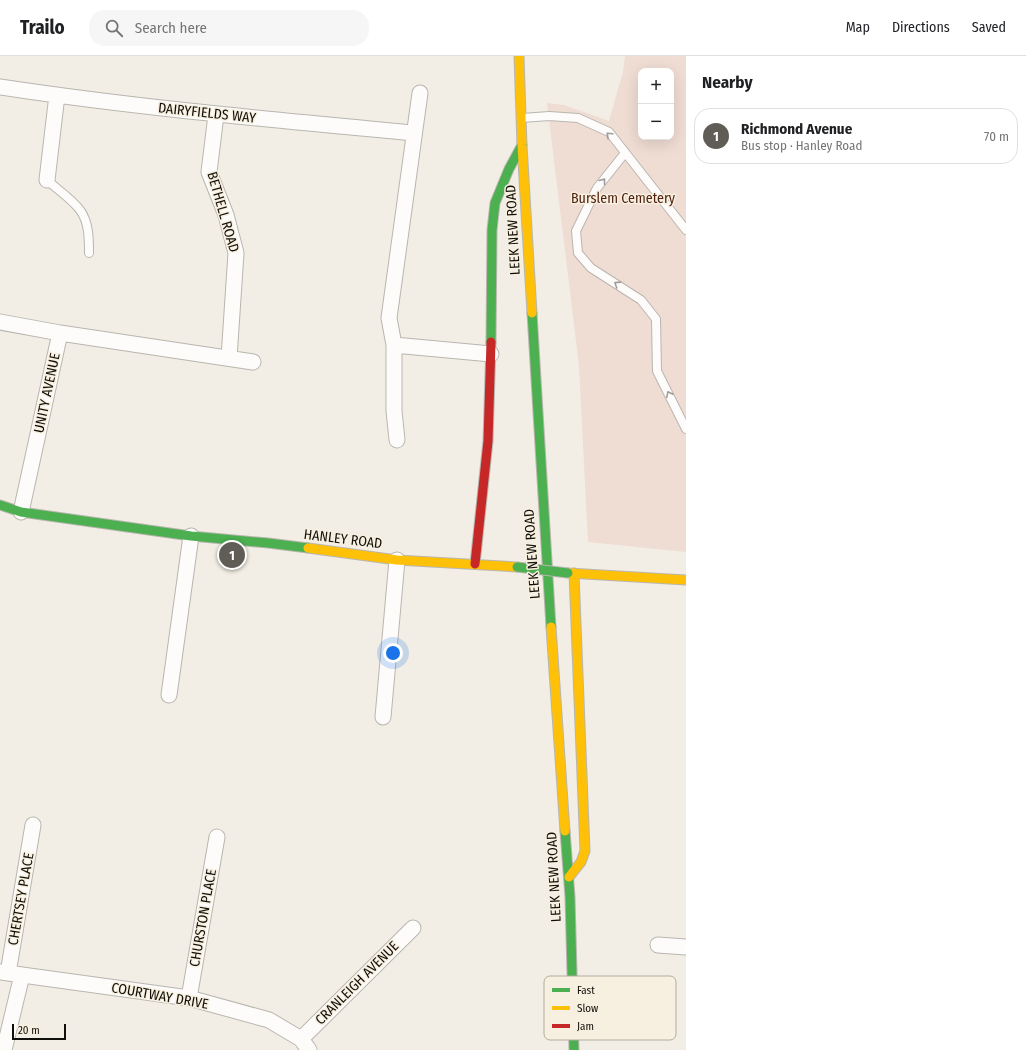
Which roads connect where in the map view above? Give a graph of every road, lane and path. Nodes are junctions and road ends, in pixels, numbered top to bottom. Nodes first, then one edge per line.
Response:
1 (519, 56) edge
2 (0, 87) edge
3 (420, 94) dead end
4 (57, 96) junction
5 (216, 115) junction
6 (522, 118) junction
7 (414, 133) junction
8 (522, 145) junction
9 (625, 153) junction
10 (47, 180) joint
11 (686, 230) edge
12 (89, 253) dead end
13 (0, 322) edge
14 (60, 333) junction
15 (394, 345) junction
16 (491, 354) junction
17 (229, 358) junction
18 (254, 362) dead end
19 (686, 429) edge
20 (397, 440) dead end
21 (0, 504) edge
22 (21, 512) junction
23 (191, 536) junction
24 (397, 560) junction
25 (475, 564) junction
26 (571, 573) junction
27 (686, 580) edge
28 (169, 695) dead end
29 (383, 718) dead end
30 (33, 825) dead end
31 (216, 837) dead end
32 (569, 877) junction
33 (413, 928) dead end
34 (658, 945) dead end
35 (686, 947) edge
36 (10, 973) edge
37 (572, 976) edge
38 (189, 998) junction
39 (574, 1040) edge
40 (305, 1044) edge
41 (4, 1050) edge
42 (574, 1050) edge

1 - 6 main road, LEEK NEW ROAD
2 - 4 street, DAIRYFIELDS WAY
3 - 7 street
4 - 5 street, DAIRYFIELDS WAY
4 - 10 street
5 - 7 street, DAIRYFIELDS WAY
5 - 17 street, BETHELL ROAD
6 - 8 main road, LEEK NEW ROAD
9 -> 6 lane
7 - 15 street
8 - 16 main road
8 - 32 main road, LEEK NEW ROAD
9 - 11 lane
19 -> 9 lane
10 - 12 lane
13 - 14 street, UNITY AVENUE
14 - 17 street
14 - 22 street, UNITY AVENUE
15 - 16 street
15 - 20 street
16 - 25 main road
17 - 18 street
21 - 22 main road, HANLEY ROAD
22 - 23 main road, HANLEY ROAD
23 - 24 main road, HANLEY ROAD
23 - 28 street
24 - 25 main road, HANLEY ROAD
24 - 29 street
25 - 26 main road, HANLEY ROAD, bridge
26 - 27 main road, HANLEY ROAD
26 - 32 main road
30 - 36 street, CHERTSEY PLACE
31 - 38 street, CHURSTON PLACE
32 - 37 main road, LEEK NEW ROAD
33 - 40 street, CRANLEIGH AVENUE
34 - 35 street
36 - 38 street, COURTWAY DRIVE
36 - 41 street, CHERTSEY PLACE
38 - 40 street, COURTWAY DRIVE
39 - 42 main road, LEEK NEW ROAD

